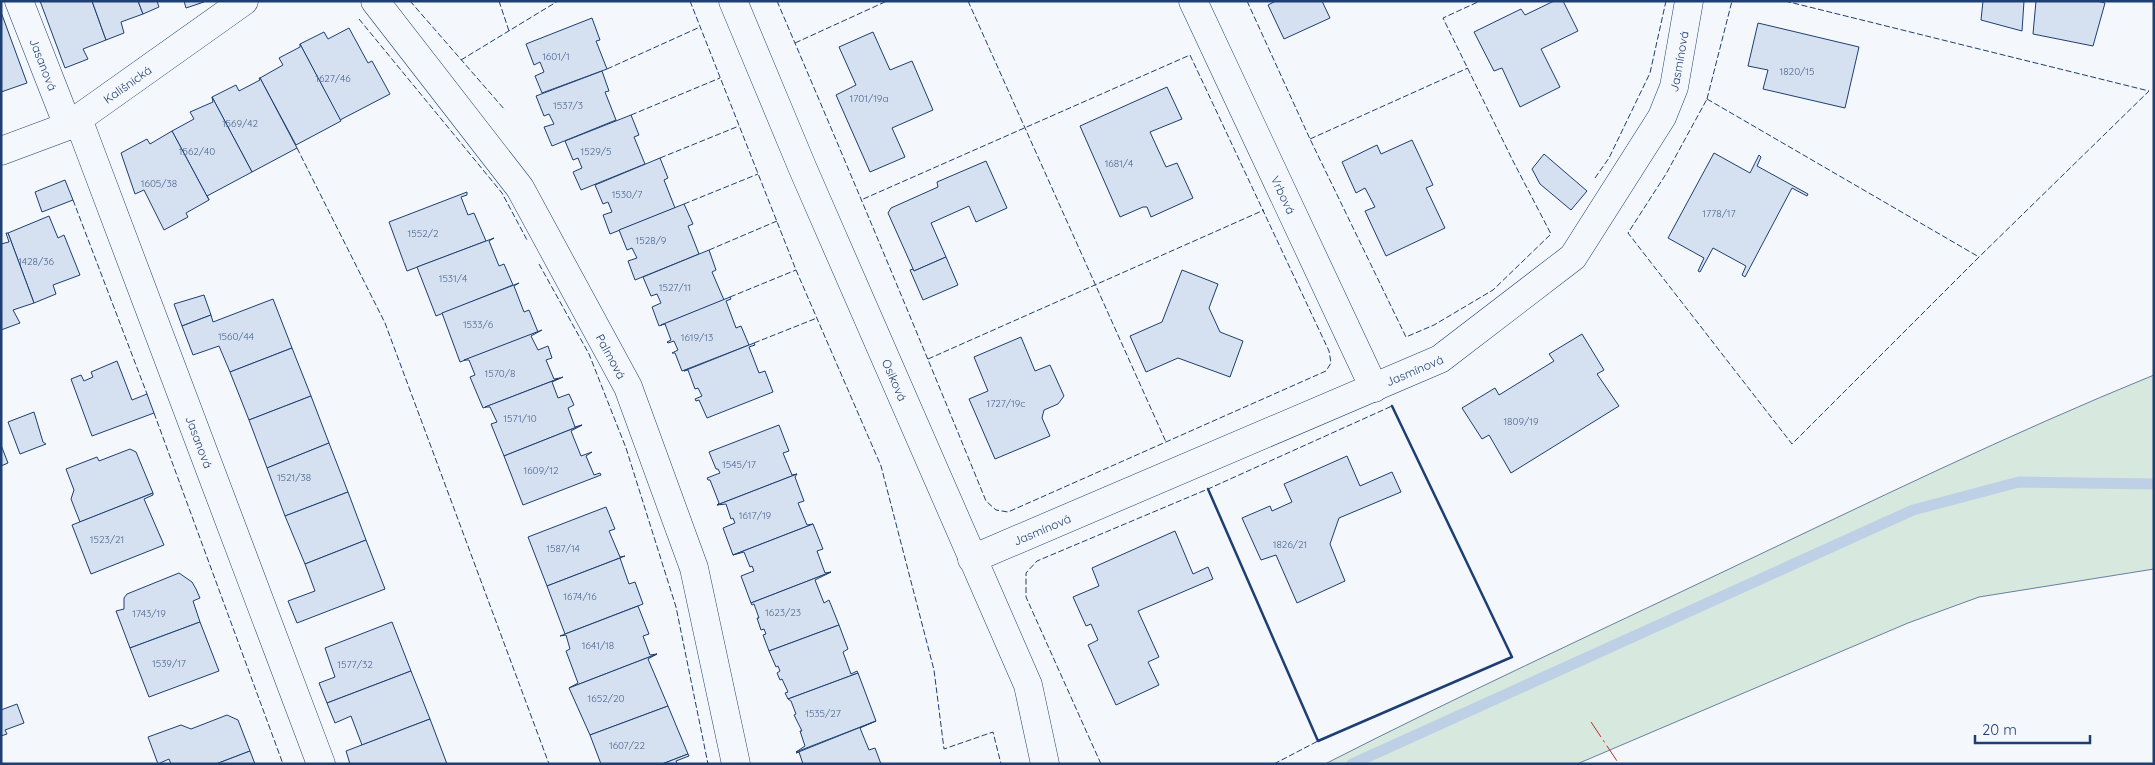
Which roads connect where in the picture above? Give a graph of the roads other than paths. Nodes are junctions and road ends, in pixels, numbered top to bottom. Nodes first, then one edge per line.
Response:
1 (19, 1) edge
2 (244, 1) edge
3 (375, 1) edge
4 (732, 1) edge
5 (1193, 1) edge
6 (1689, 1) edge
7 (73, 122) junction
8 (1, 152) edge
9 (1374, 388) junction
10 (972, 559) junction
11 (321, 764) edge
12 (736, 764) edge
13 (1045, 764) edge

1 - 7 street, Jasanová
2 - 7 street, Kališnická
3 - 12 street, Palmová
4 - 10 street, Osiková
5 - 9 street, Vrbová
6 - 9 street, Jasmínová
7 - 8 street, Kališnická
7 - 11 street, Jasanová
9 - 10 street, Jasmínová
10 - 13 street, Osiková

